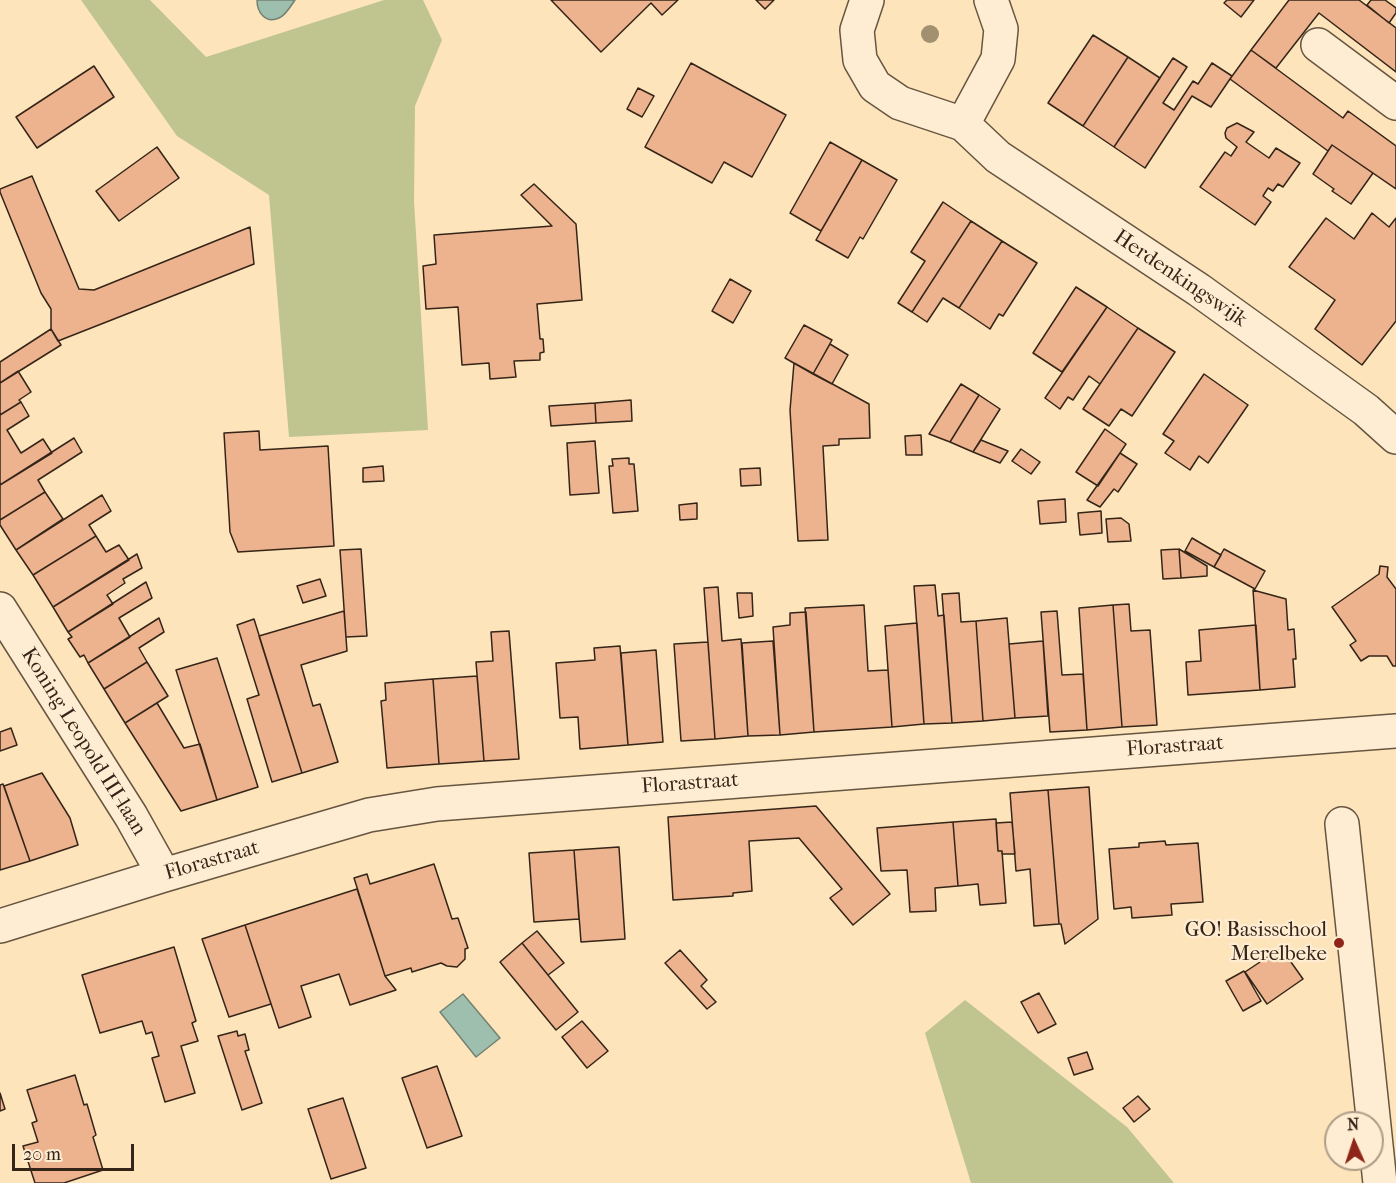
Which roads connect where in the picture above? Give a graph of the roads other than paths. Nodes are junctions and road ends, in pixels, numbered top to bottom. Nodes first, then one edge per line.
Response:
1 (867, 0) edge
2 (991, 0) edge
3 (1318, 45) dead end
4 (1396, 103) edge
5 (963, 124) junction
6 (1396, 437) edge
7 (0, 609) edge
8 (1396, 731) edge
9 (1342, 824) dead end
10 (164, 875) junction
11 (0, 926) edge
12 (1380, 1183) edge

1 - 5 street, Herdenkingswijk
2 - 5 street
3 - 4 street
5 - 6 street, Herdenkingswijk
7 - 10 street, Koning Leopold III-laan
8 - 10 street, Florastraat
9 - 12 street
10 - 11 street, Florastraat

